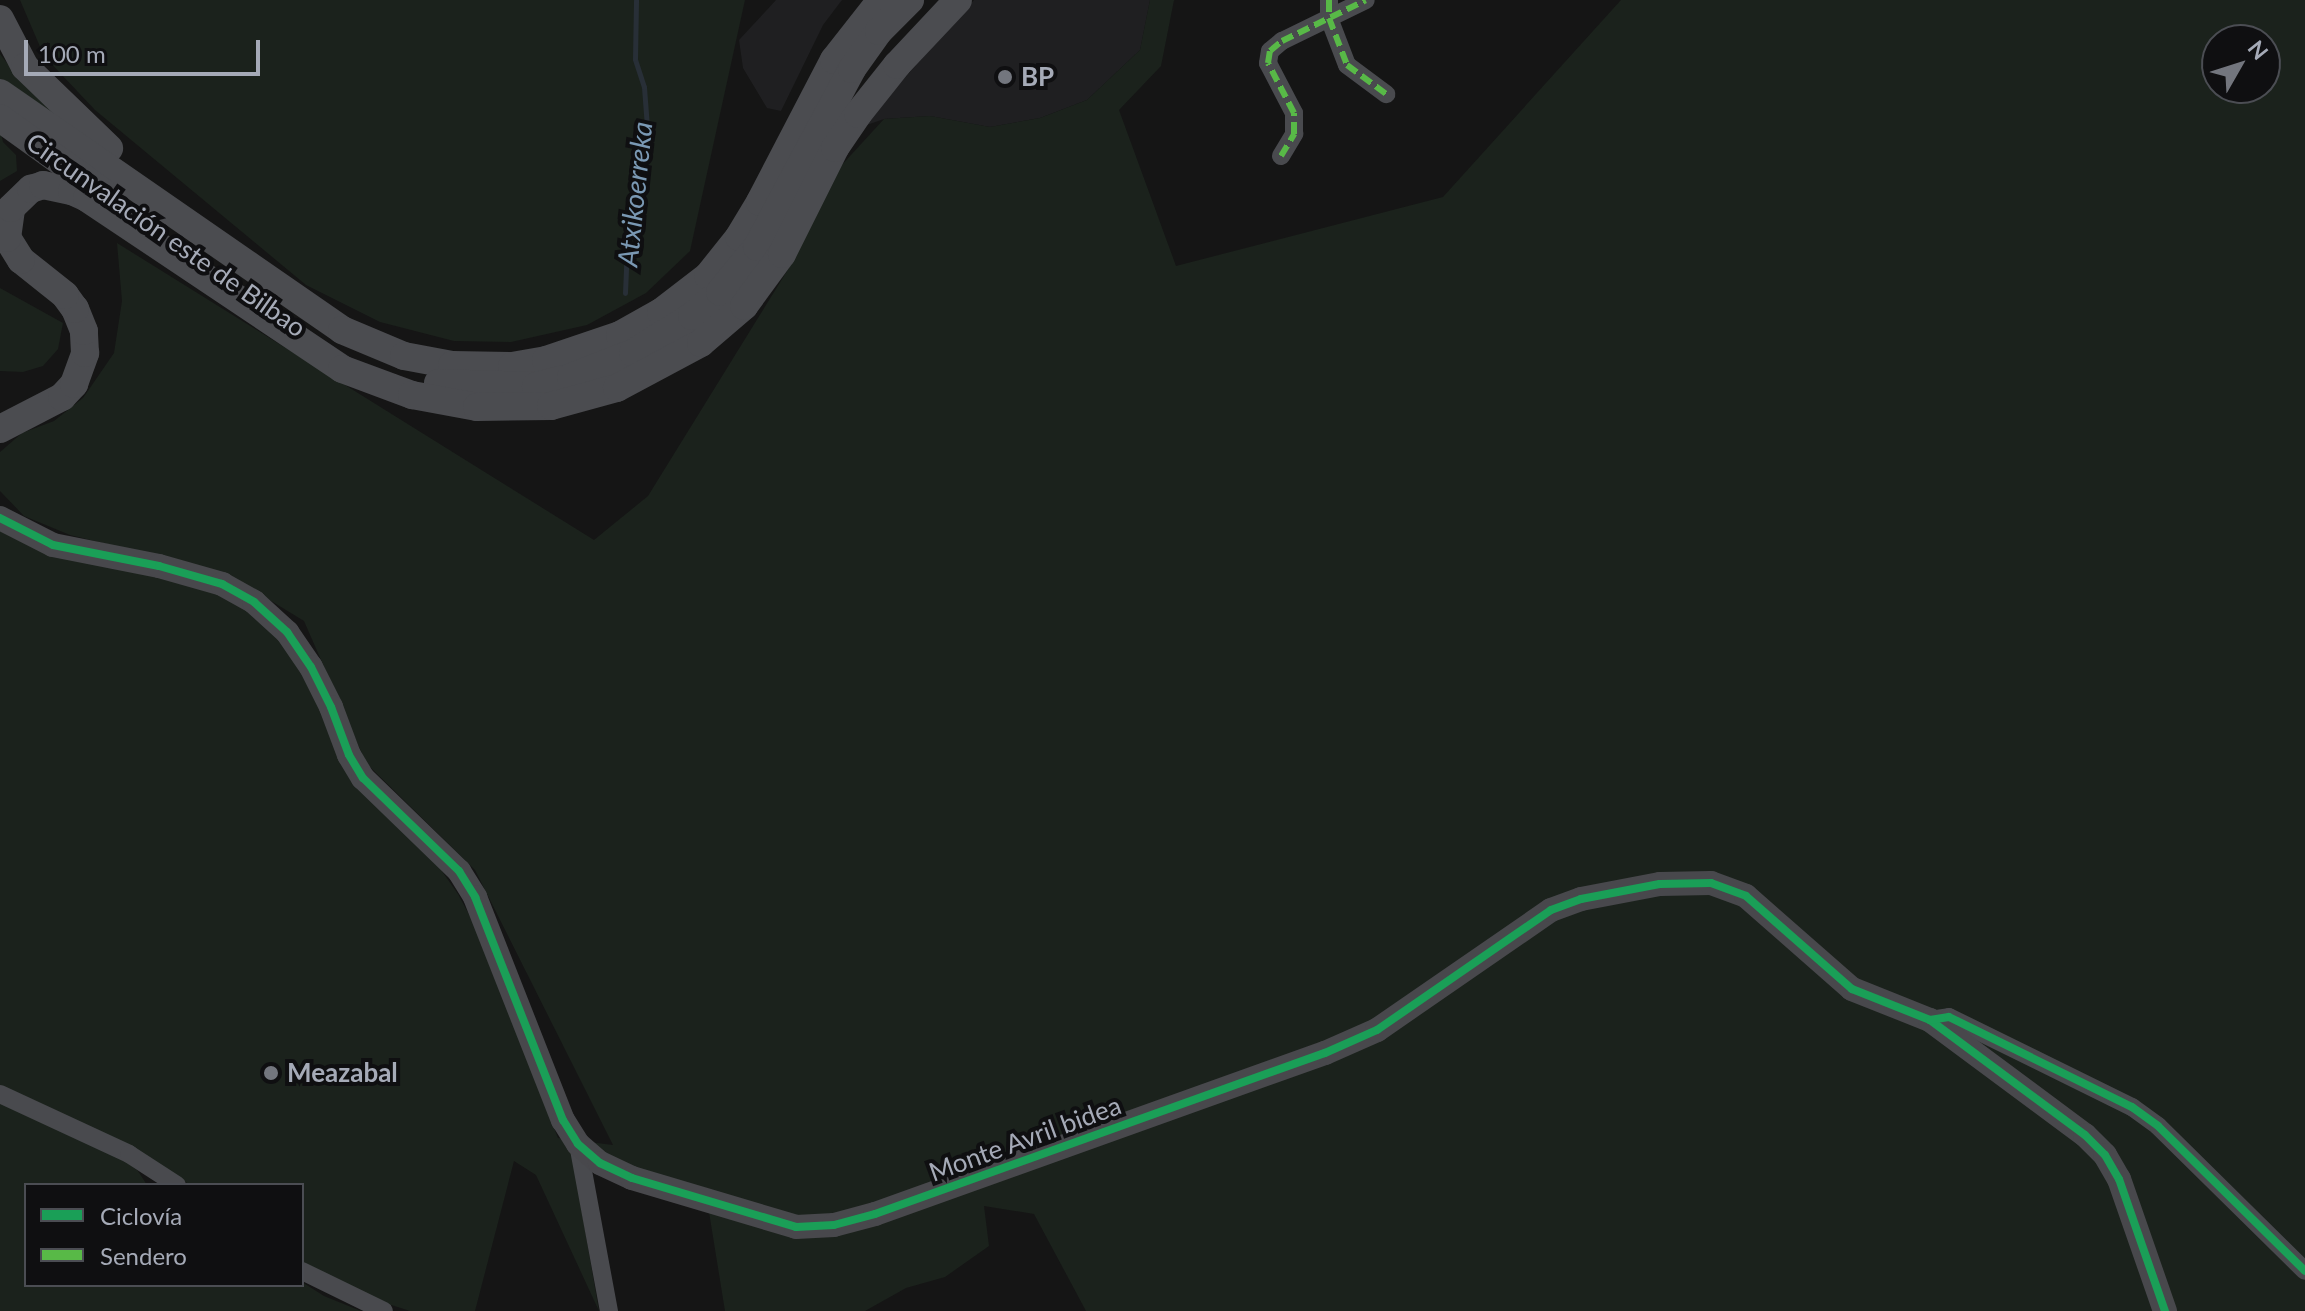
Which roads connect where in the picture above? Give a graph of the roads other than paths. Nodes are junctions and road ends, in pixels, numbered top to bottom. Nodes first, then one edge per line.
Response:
1 (881, 0) edge
2 (910, 0) edge
3 (958, 0) edge
4 (1366, 0) edge
5 (1329, 9) edge
6 (0, 19) edge
7 (0, 93) edge
8 (1386, 94) dead end
9 (0, 118) edge
10 (1281, 156) dead end
11 (226, 252) junction
12 (181, 261) junction
13 (227, 281) junction
14 (0, 429) edge
15 (0, 518) edge
16 (1930, 1020) junction
17 (0, 1094) edge
18 (578, 1144) junction
19 (174, 1183) edge
20 (2305, 1271) edge
21 (304, 1272) edge
22 (384, 1311) edge
23 (609, 1311) edge
24 (2165, 1311) edge

1 - 11 main road, Circunvalación este de Bilbao
2 - 13 main road, Circunvalación este de Bilbao
3 - 12 main road
4 - 5 street
5 - 8 street
5 - 10 street
6 - 11 main road
7 - 11 main road, Circunvalación este de Bilbao
9 - 13 main road, Circunvalación este de Bilbao
12 - 13 main road
12 - 14 main road
15 - 18 street, Monte Avril bidea
16 - 18 street, Monte Avril bidea
16 - 20 street
16 - 24 street, Monte Avril bidea
17 - 19 street
18 - 23 street
21 - 22 street

